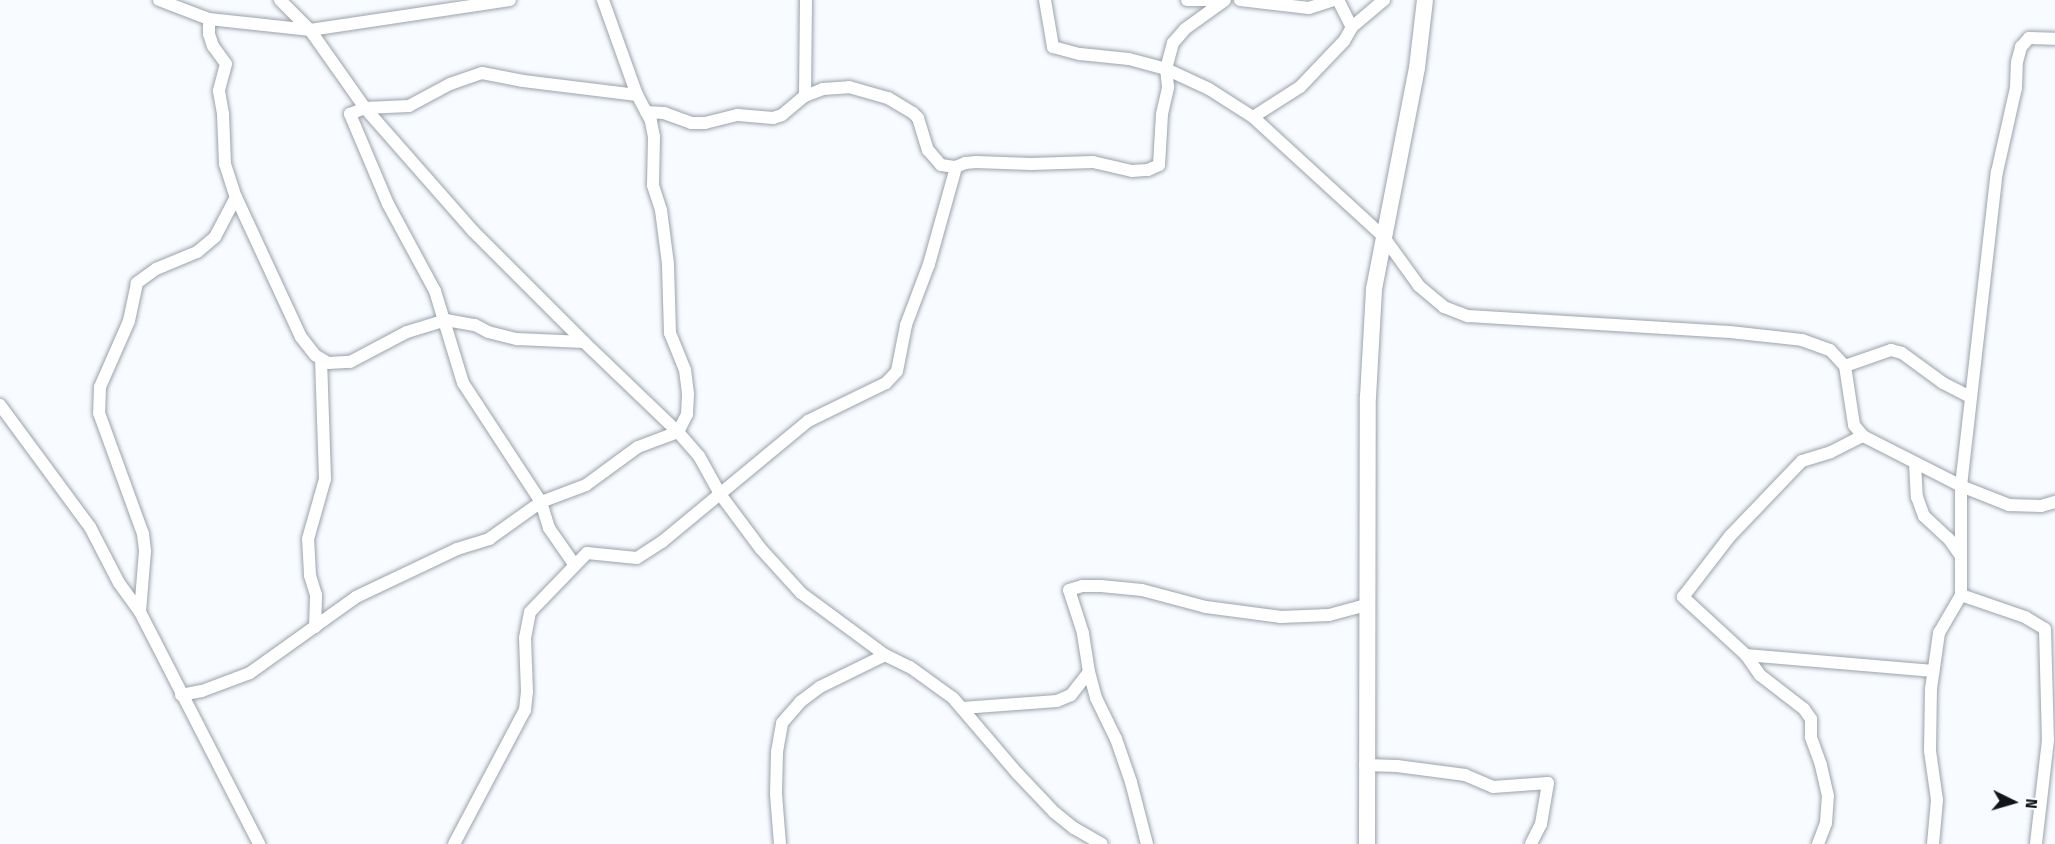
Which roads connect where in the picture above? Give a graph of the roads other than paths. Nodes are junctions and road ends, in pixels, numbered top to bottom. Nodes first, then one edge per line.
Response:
1 (159, 0) edge
2 (280, 0) edge
3 (510, 0) edge
4 (603, 0) edge
5 (806, 0) edge
6 (1045, 0) edge
7 (1187, 0) edge
8 (1212, 0) edge
9 (1225, 0) edge
10 (1240, 0) edge
11 (1333, 0) edge
12 (1338, 0) edge
13 (1384, 0) edge
14 (1425, 0) edge
15 (209, 19) junction
16 (1352, 27) junction
17 (310, 30) junction
18 (2055, 39) edge
19 (1166, 69) junction
20 (637, 94) junction
21 (805, 96) junction
22 (365, 108) junction
23 (646, 112) junction
24 (1253, 117) junction
25 (956, 167) junction
26 (236, 197) junction
27 (1383, 236) junction
28 (446, 320) junction
29 (584, 342) junction
30 (321, 360) junction
31 (1845, 366) junction
32 (1971, 397) junction
33 (0, 405) edge
34 (678, 432) junction
35 (1863, 436) junction
36 (1915, 464) junction
37 (1960, 486) junction
38 (720, 494) junction
39 (541, 502) junction
40 (2055, 502) edge
41 (1961, 556) junction
42 (574, 564) junction
43 (1961, 595) junction
44 (1366, 605) junction
45 (140, 612) junction
46 (315, 627) junction
47 (1746, 655) junction
48 (885, 656) junction
49 (1933, 671) junction
50 (1089, 672) junction
51 (181, 695) junction
52 (963, 708) junction
53 (2051, 735) edge
54 (1365, 765) junction
55 (259, 844) edge
56 (454, 844) edge
57 (780, 844) edge
58 (1102, 844) edge
59 (1147, 844) edge
60 (1367, 844) edge
61 (1531, 844) edge
62 (1818, 844) edge
63 (1933, 844) edge
64 (2036, 844) edge

1 - 15 street
2 - 17 street
3 - 17 street
4 - 20 street
5 - 21 street
6 - 19 street
7 - 8 street
9 - 19 street
10 - 11 street
12 - 16 street
13 - 16 street
14 - 27 street
15 - 17 street
15 - 26 street
16 - 24 street
17 - 22 street
18 - 32 street
19 - 24 street
19 - 25 street
20 - 22 street
20 - 23 street
21 - 23 street
21 - 25 street
22 - 28 street
22 - 29 street
23 - 34 street
24 - 27 street
25 - 38 street
26 - 30 street
26 - 45 street
27 - 31 street
27 - 44 street
28 - 29 street
28 - 30 street
28 - 39 street
29 - 34 street
30 - 46 street
31 - 32 street
31 - 35 street
32 - 37 street
33 - 45 street
34 - 38 street
34 - 39 street
35 - 36 street
35 - 47 street
36 - 37 street
36 - 41 street
37 - 40 street
37 - 41 street
38 - 42 street
38 - 48 street
39 - 42 street
39 - 46 street
41 - 43 street
42 - 56 street
43 - 49 street
43 - 53 street
44 - 50 street
44 - 54 street
45 - 51 street
46 - 51 street
47 - 49 street
47 - 62 street
48 - 52 street
48 - 57 street
49 - 63 street
50 - 52 street
50 - 59 street
51 - 55 street
52 - 58 street
53 - 64 street
54 - 60 street
54 - 61 street

